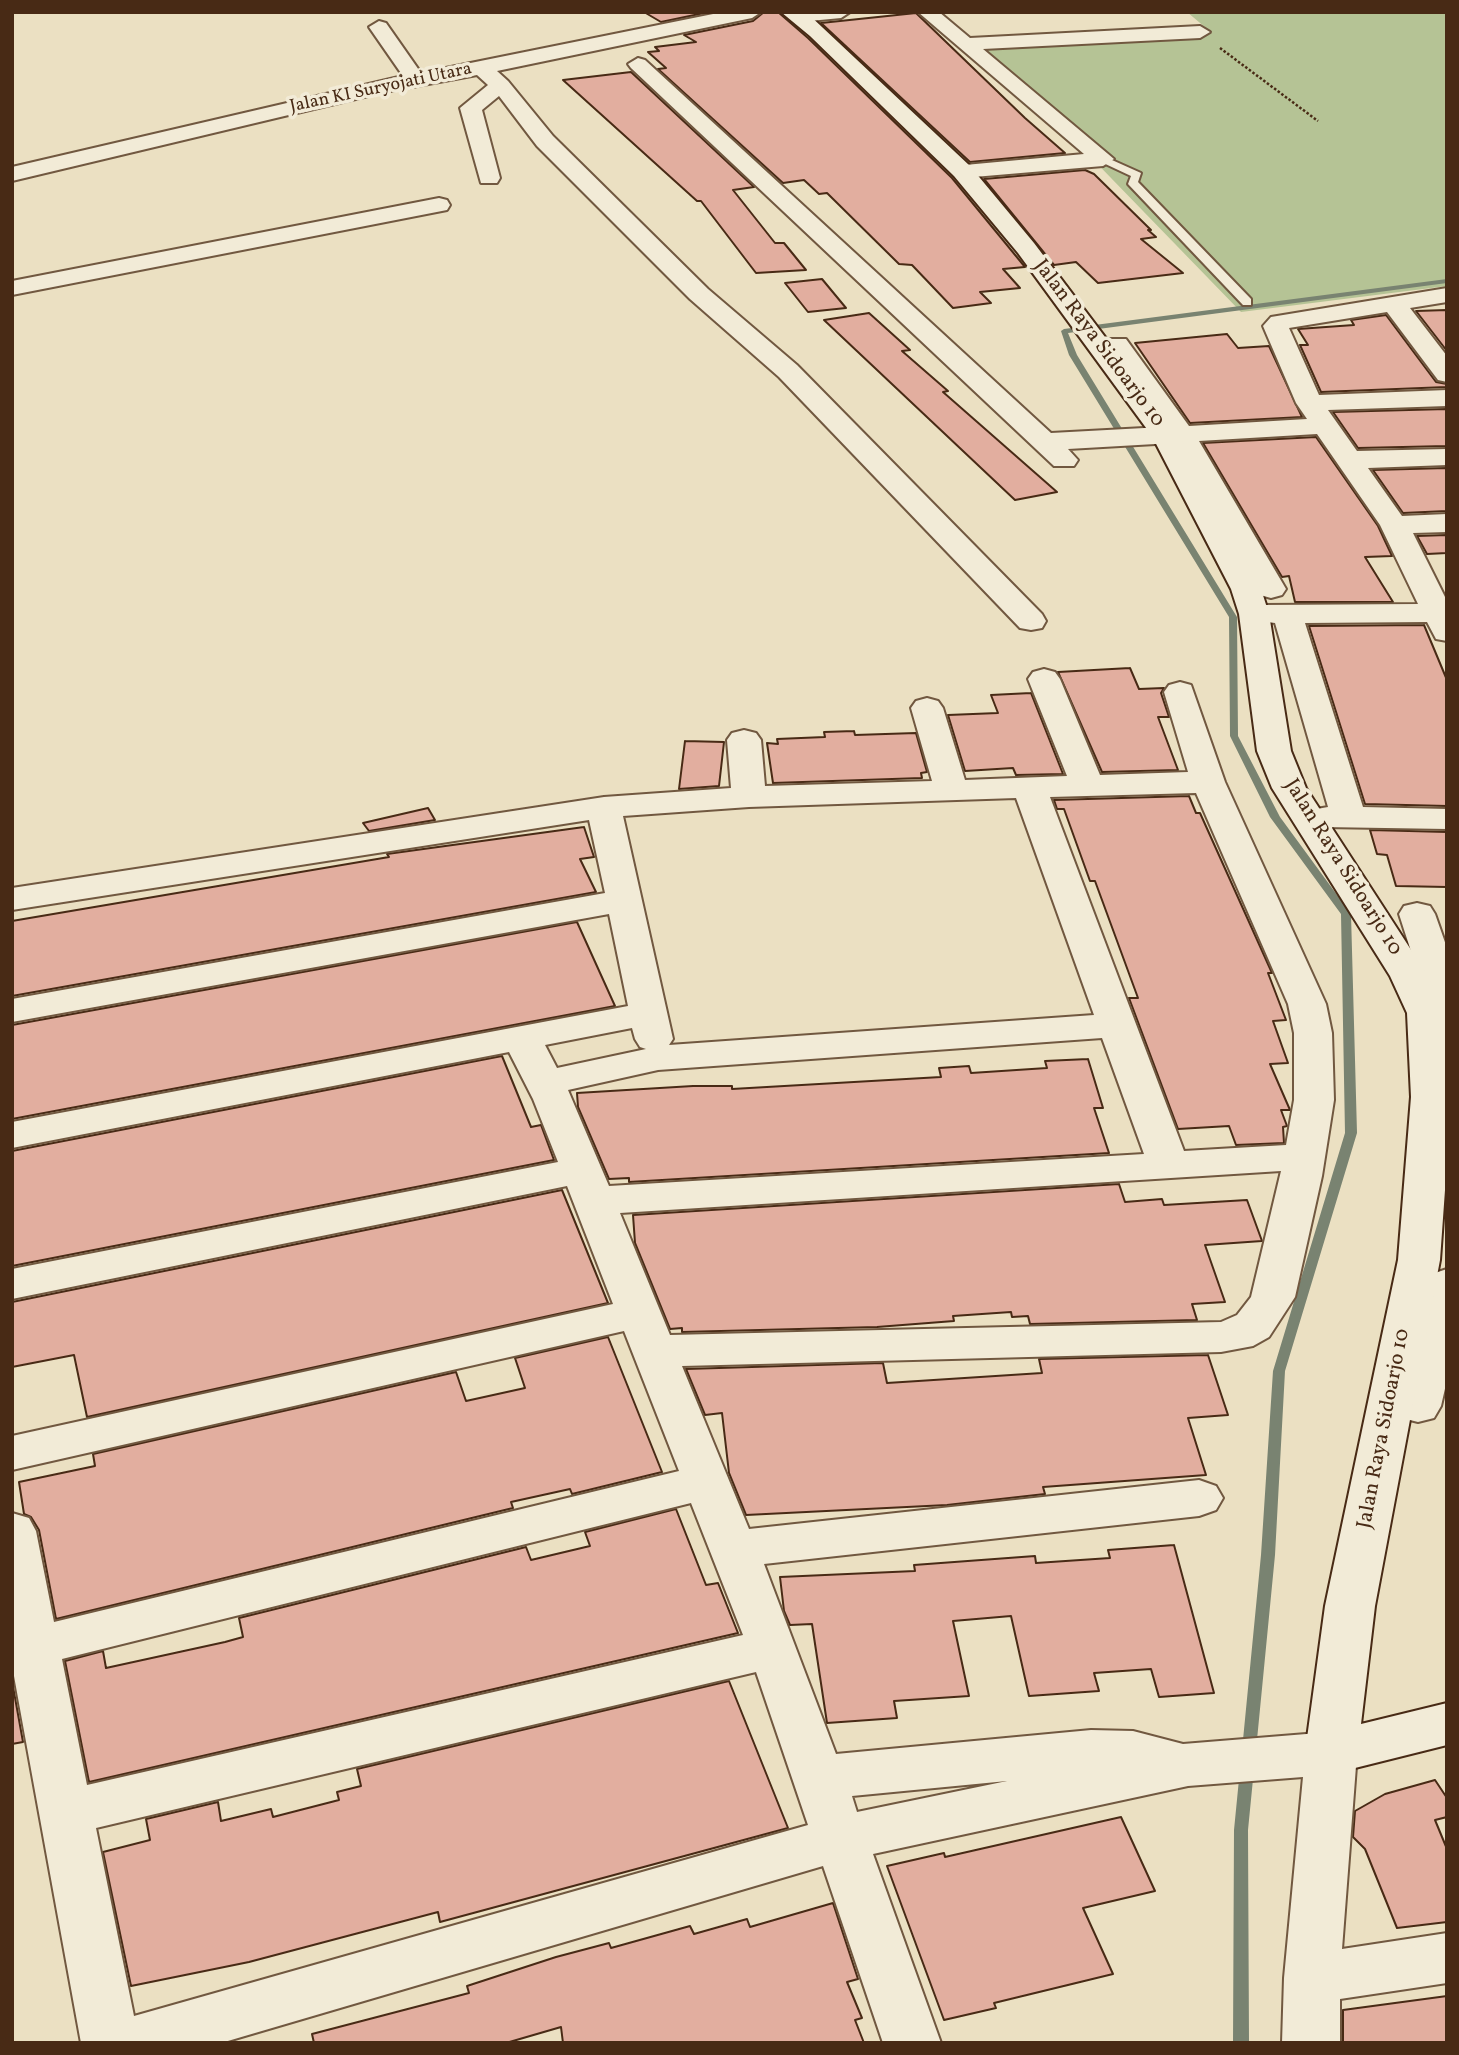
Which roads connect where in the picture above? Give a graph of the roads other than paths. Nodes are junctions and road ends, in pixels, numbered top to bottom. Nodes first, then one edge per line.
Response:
1 (752, 12) edge
2 (841, 12) edge
3 (927, 12) edge
4 (1173, 12) edge
5 (794, 14) edge
6 (379, 27) dead end
7 (964, 44) junction
8 (638, 64) dead end
9 (481, 68) junction
10 (416, 80) junction
11 (501, 85) junction
12 (1103, 159) junction
13 (962, 172) junction
14 (12, 174) edge
15 (489, 178) dead end
16 (439, 205) dead end
17 (12, 288) edge
18 (1447, 295) edge
19 (1247, 302) dead end
20 (1394, 303) junction
21 (1447, 374) edge
22 (1447, 398) edge
23 (1316, 415) junction
24 (1164, 435) junction
25 (1447, 457) edge
26 (1348, 460) junction
27 (1447, 523) edge
28 (1394, 524) junction
29 (1264, 601) junction
30 (1437, 611) edge
31 (1031, 621) dead end
32 (1044, 679) dead end
33 (1180, 692) dead end
34 (927, 708) dead end
35 (744, 740) dead end
36 (1208, 782) junction
37 (1087, 785) junction
38 (1028, 787) junction
39 (952, 791) junction
40 (749, 797) junction
41 (604, 807) junction
42 (1307, 817) junction
43 (1349, 817) junction
44 (1447, 819) edge
45 (12, 899) edge
46 (624, 900) junction
47 (1362, 902) junction
48 (1432, 917) edge
49 (1447, 1004) edge
50 (12, 1011) edge
51 (649, 1013) junction
52 (1116, 1025) junction
53 (522, 1038) junction
54 (658, 1058) junction
55 (545, 1083) junction
56 (1438, 1126) edge
57 (12, 1135) edge
58 (1303, 1157) junction
59 (1168, 1164) junction
60 (588, 1185) junction
61 (12, 1284) edge
62 (1447, 1284) edge
63 (647, 1332) junction
64 (1419, 1406) edge
65 (12, 1453) edge
66 (707, 1482) junction
67 (1199, 1498) dead end
68 (12, 1531) edge
69 (733, 1549) junction
70 (35, 1646) junction
71 (773, 1648) junction
72 (1447, 1724) edge
73 (1308, 1755) junction
74 (1197, 1763) junction
75 (820, 1777) junction
76 (67, 1812) junction
77 (842, 1838) junction
78 (1447, 1958) edge
79 (1312, 1978) junction
80 (110, 2043) edge
81 (131, 2043) edge
82 (912, 2043) edge
83 (1311, 2043) edge

1 - 9 street, Jalan KI Suryojati Utara
2 - 5 street
3 - 7 street
4 - 7 street
5 - 13 street, Jalan Raya Sidoarjo 10
6 - 10 street
7 - 12 street
8 - 24 street
9 - 10 street, Jalan KI Suryojati Utara
9 - 11 street
10 - 14 street, Jalan KI Suryojati Utara
11 - 15 street
11 - 31 street
12 - 13 street
12 - 19 lane
13 - 24 street, Jalan Raya Sidoarjo 10
16 - 17 street
18 - 20 street
20 - 21 street
20 - 23 street
22 - 23 street
23 - 24 street
23 - 26 street
24 - 29 street, Jalan Raya Sidoarjo 10
25 - 26 street
26 - 28 street
27 - 28 street
28 - 30 street
29 - 30 street
29 - 42 street, Jalan Raya Sidoarjo 10
29 - 43 street
32 - 37 street
33 - 36 street
34 - 39 street
35 - 40 street
36 - 37 street
36 - 58 street
37 - 38 street
38 - 39 street
38 - 52 street
39 - 40 street
40 - 41 street
41 - 45 street
41 - 46 street
42 - 43 street
42 - 47 street, Jalan Raya Sidoarjo 10
43 - 44 street
46 - 50 street
46 - 51 street
47 - 48 street
47 - 56 street, Jalan Raya Sidoarjo 10
48 - 49 street
51 - 53 street
51 - 54 street
52 - 54 street
52 - 59 street
53 - 55 street
53 - 57 street
54 - 55 street
55 - 60 street
56 - 64 street, Jalan Raya Sidoarjo 10
58 - 59 street
58 - 63 street
59 - 60 street
60 - 61 street
60 - 63 street
62 - 64 street
63 - 65 street
63 - 66 street
64 - 73 street, Jalan Raya Sidoarjo 10
66 - 69 street
66 - 70 street
67 - 69 street
68 - 70 street
69 - 71 street
70 - 76 street
71 - 75 street
71 - 76 street
72 - 73 street
73 - 74 street
73 - 79 street, Jalan Raya Sidoarjo 10
74 - 75 street
74 - 77 street
75 - 77 street
76 - 80 street
77 - 81 street
77 - 82 street
78 - 79 street
79 - 83 street, Jalan Raya Sidoarjo 10

